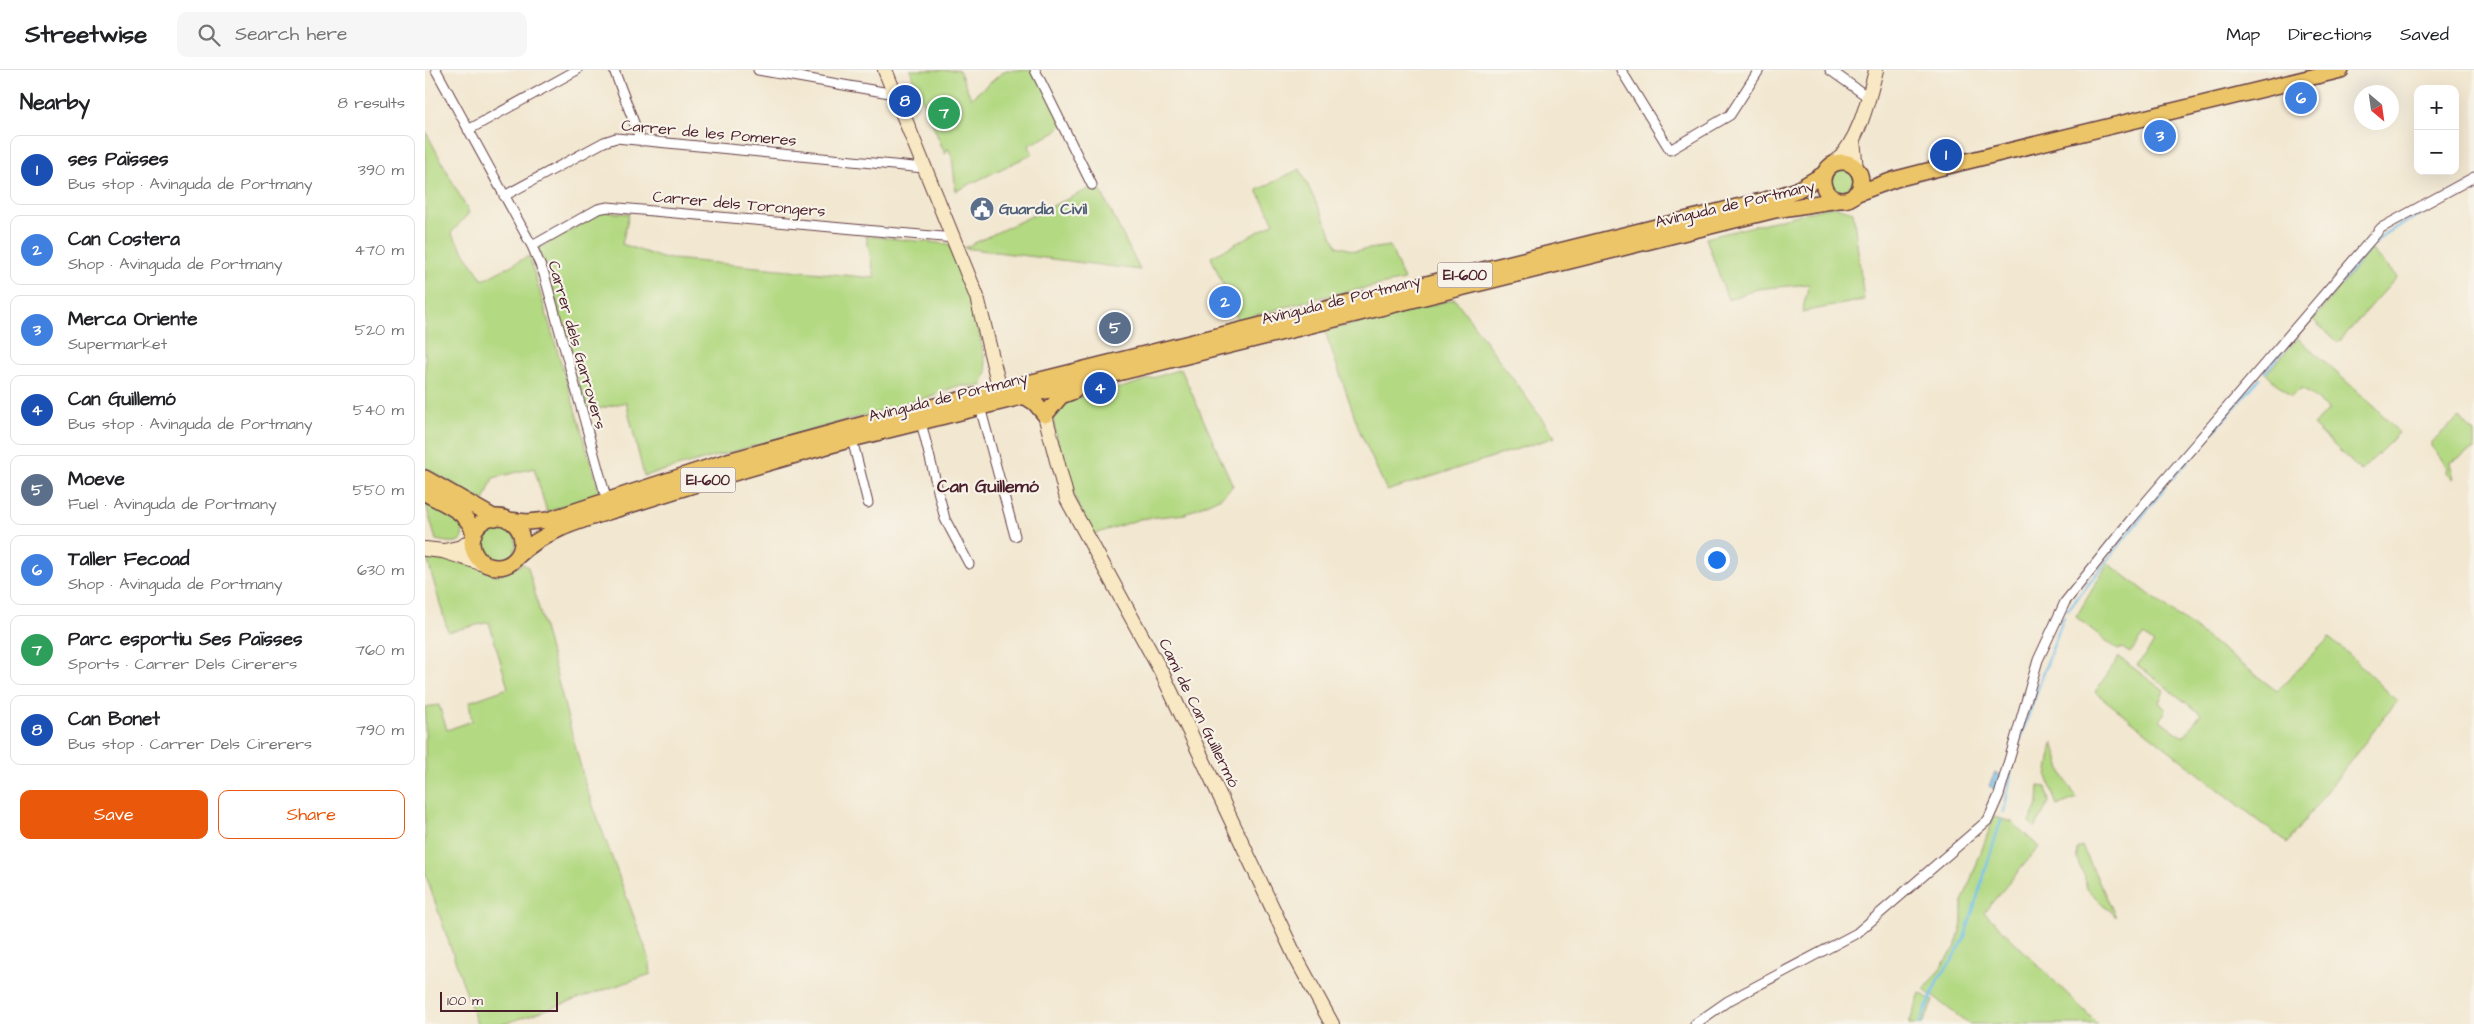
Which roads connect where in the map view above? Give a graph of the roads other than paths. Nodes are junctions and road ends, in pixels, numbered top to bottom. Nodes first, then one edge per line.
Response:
1 (436, 70) edge
2 (577, 70) edge
3 (614, 70) edge
4 (758, 70) edge
5 (885, 70) edge
6 (1035, 70) edge
7 (1621, 70) edge
8 (1759, 70) edge
9 (1830, 70) edge
10 (1876, 70) edge
11 (2341, 70) edge
12 (895, 94) junction
13 (1867, 97) junction
14 (468, 130) junction
15 (1853, 140) junction
16 (641, 141) junction
17 (924, 168) junction
18 (1829, 169) junction
19 (1857, 170) junction
20 (2474, 177) edge
21 (1896, 179) junction
22 (1092, 185) dead end
23 (1855, 194) junction
24 (504, 196) junction
25 (1837, 200) junction
26 (954, 238) junction
27 (531, 246) junction
28 (1181, 358) junction
29 (1000, 390) junction
30 (1024, 396) junction
31 (980, 407) junction
32 (1045, 415) junction
33 (921, 422) junction
34 (852, 439) junction
35 (425, 478) edge
36 (425, 493) edge
37 (607, 501) junction
38 (867, 503) dead end
39 (501, 519) junction
40 (473, 536) junction
41 (1015, 536) dead end
42 (425, 549) edge
43 (443, 551) junction
44 (517, 557) junction
45 (969, 564) dead end
46 (487, 565) junction
47 (1332, 1024) edge
48 (1695, 1024) edge

1 - 14 street, Carrer dels Garrovers
2 - 14 street
3 - 16 street
4 - 12 street
5 - 12 street
6 - 22 street
7 - 8 street
9 - 13 street
10 - 13 street
11 - 21 main road, EI-600
12 - 17 street
13 - 15 street
14 - 24 street, Carrer dels Garrovers
15 - 18 street
15 - 19 street
16 - 17 street, Carrer de les Pomeres
16 - 24 street, Carrer de les Pomeres
17 - 26 street
18 - 19 main road, EI-600
18 - 25 main road
18 - 29 main road, Avinguda de Portmany / EI-600
19 - 21 main road, EI-600
19 - 23 main road
20 - 48 street
21 - 23 main road, EI-600
23 - 25 main road, EI-600
24 - 27 street, Carrer dels Garrovers
25 - 28 main road, Avinguda de Portmany / EI-600
26 - 27 street, Carrer dels Torongers
26 - 29 street
27 - 37 street, Carrer dels Garrovers
28 - 30 main road, Avinguda de Portmany / EI-600
28 - 32 main road
29 - 37 main road, Avinguda de Portmany / EI-600
30 - 31 main road, Avinguda de Portmany / EI-600
30 - 32 main road
31 - 33 main road, Avinguda de Portmany / EI-600
31 - 41 street
32 - 47 street, Camí de Can Guillermó
33 - 34 main road, Avinguda de Portmany / EI-600
33 - 45 street
34 - 38 street
34 - 44 main road, Avinguda de Portmany / EI-600
35 - 39 main road, EI-600
36 - 40 main road
37 - 39 main road, Avinguda de Portmany / EI-600
39 - 40 main road
39 - 44 main road, EI-600
40 - 43 street
40 - 46 main road
42 - 43 street
43 - 46 street
44 - 46 main road, EI-600

